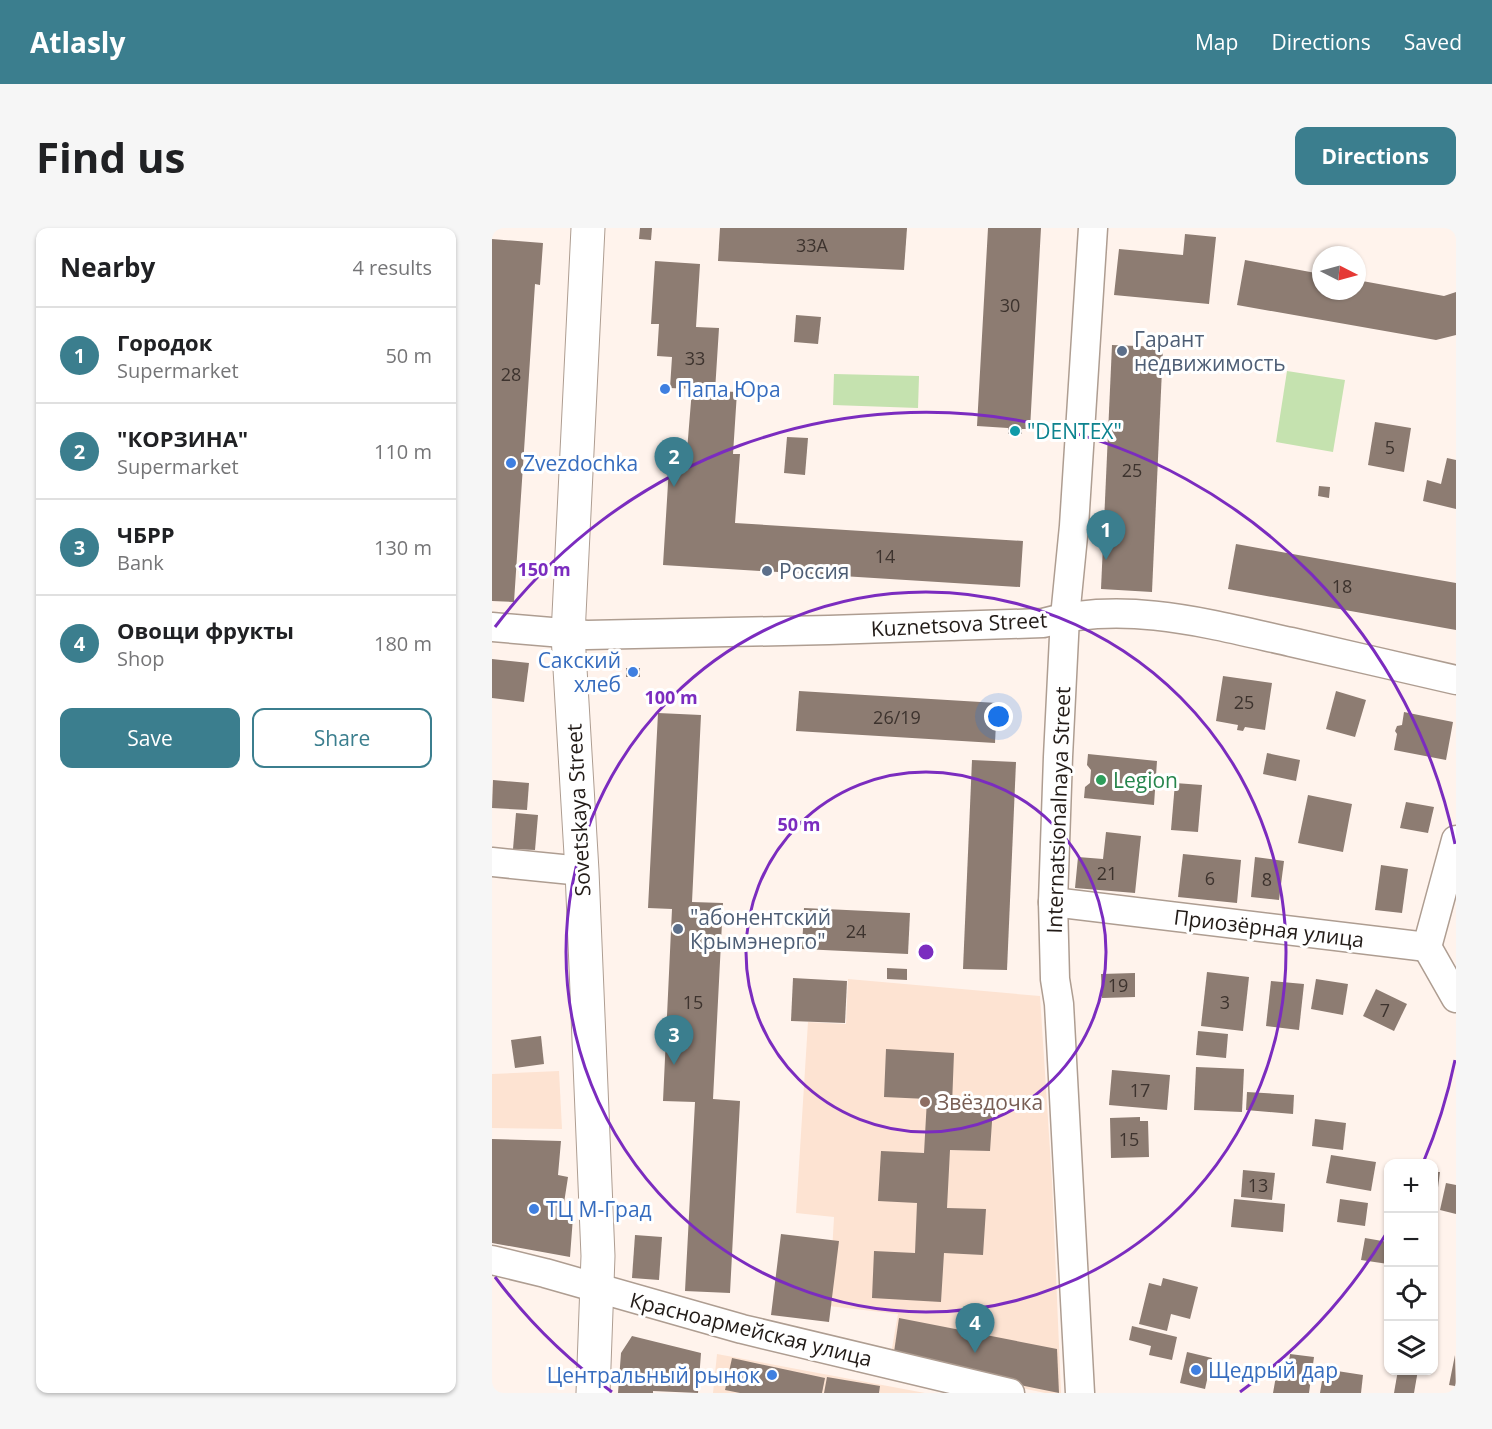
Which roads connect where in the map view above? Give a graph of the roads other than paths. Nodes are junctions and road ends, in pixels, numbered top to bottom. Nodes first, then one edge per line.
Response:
1 (588, 228) edge
2 (1093, 228) edge
3 (1065, 617) junction
4 (492, 627) edge
5 (568, 635) junction
6 (1456, 680) edge
7 (1456, 840) edge
8 (492, 862) edge
9 (582, 871) junction
10 (1053, 902) junction
11 (1426, 947) junction
12 (1456, 998) edge
13 (492, 1260) edge
14 (598, 1289) junction
15 (593, 1393) edge
16 (1010, 1393) edge
17 (1080, 1393) edge

1 - 5 street, Sovetskaya Street
2 - 3 street, Internatsionalnaya Street
3 - 5 street, Kuznetsova Street
3 - 6 street, Kuznetsova Street
3 - 10 street, Internatsionalnaya Street
4 - 5 street, Kuznetsova Street
5 - 9 street, Sovetskaya Street
7 - 11 street
8 - 9 street
9 - 14 street, Sovetskaya Street
10 - 11 street, Приозёрная улица
10 - 17 street, Internatsionalnaya Street
11 - 12 street
13 - 14 street, Красноармейская улица
14 - 15 street, Sovetskaya Street
14 - 16 street, Красноармейская улица

